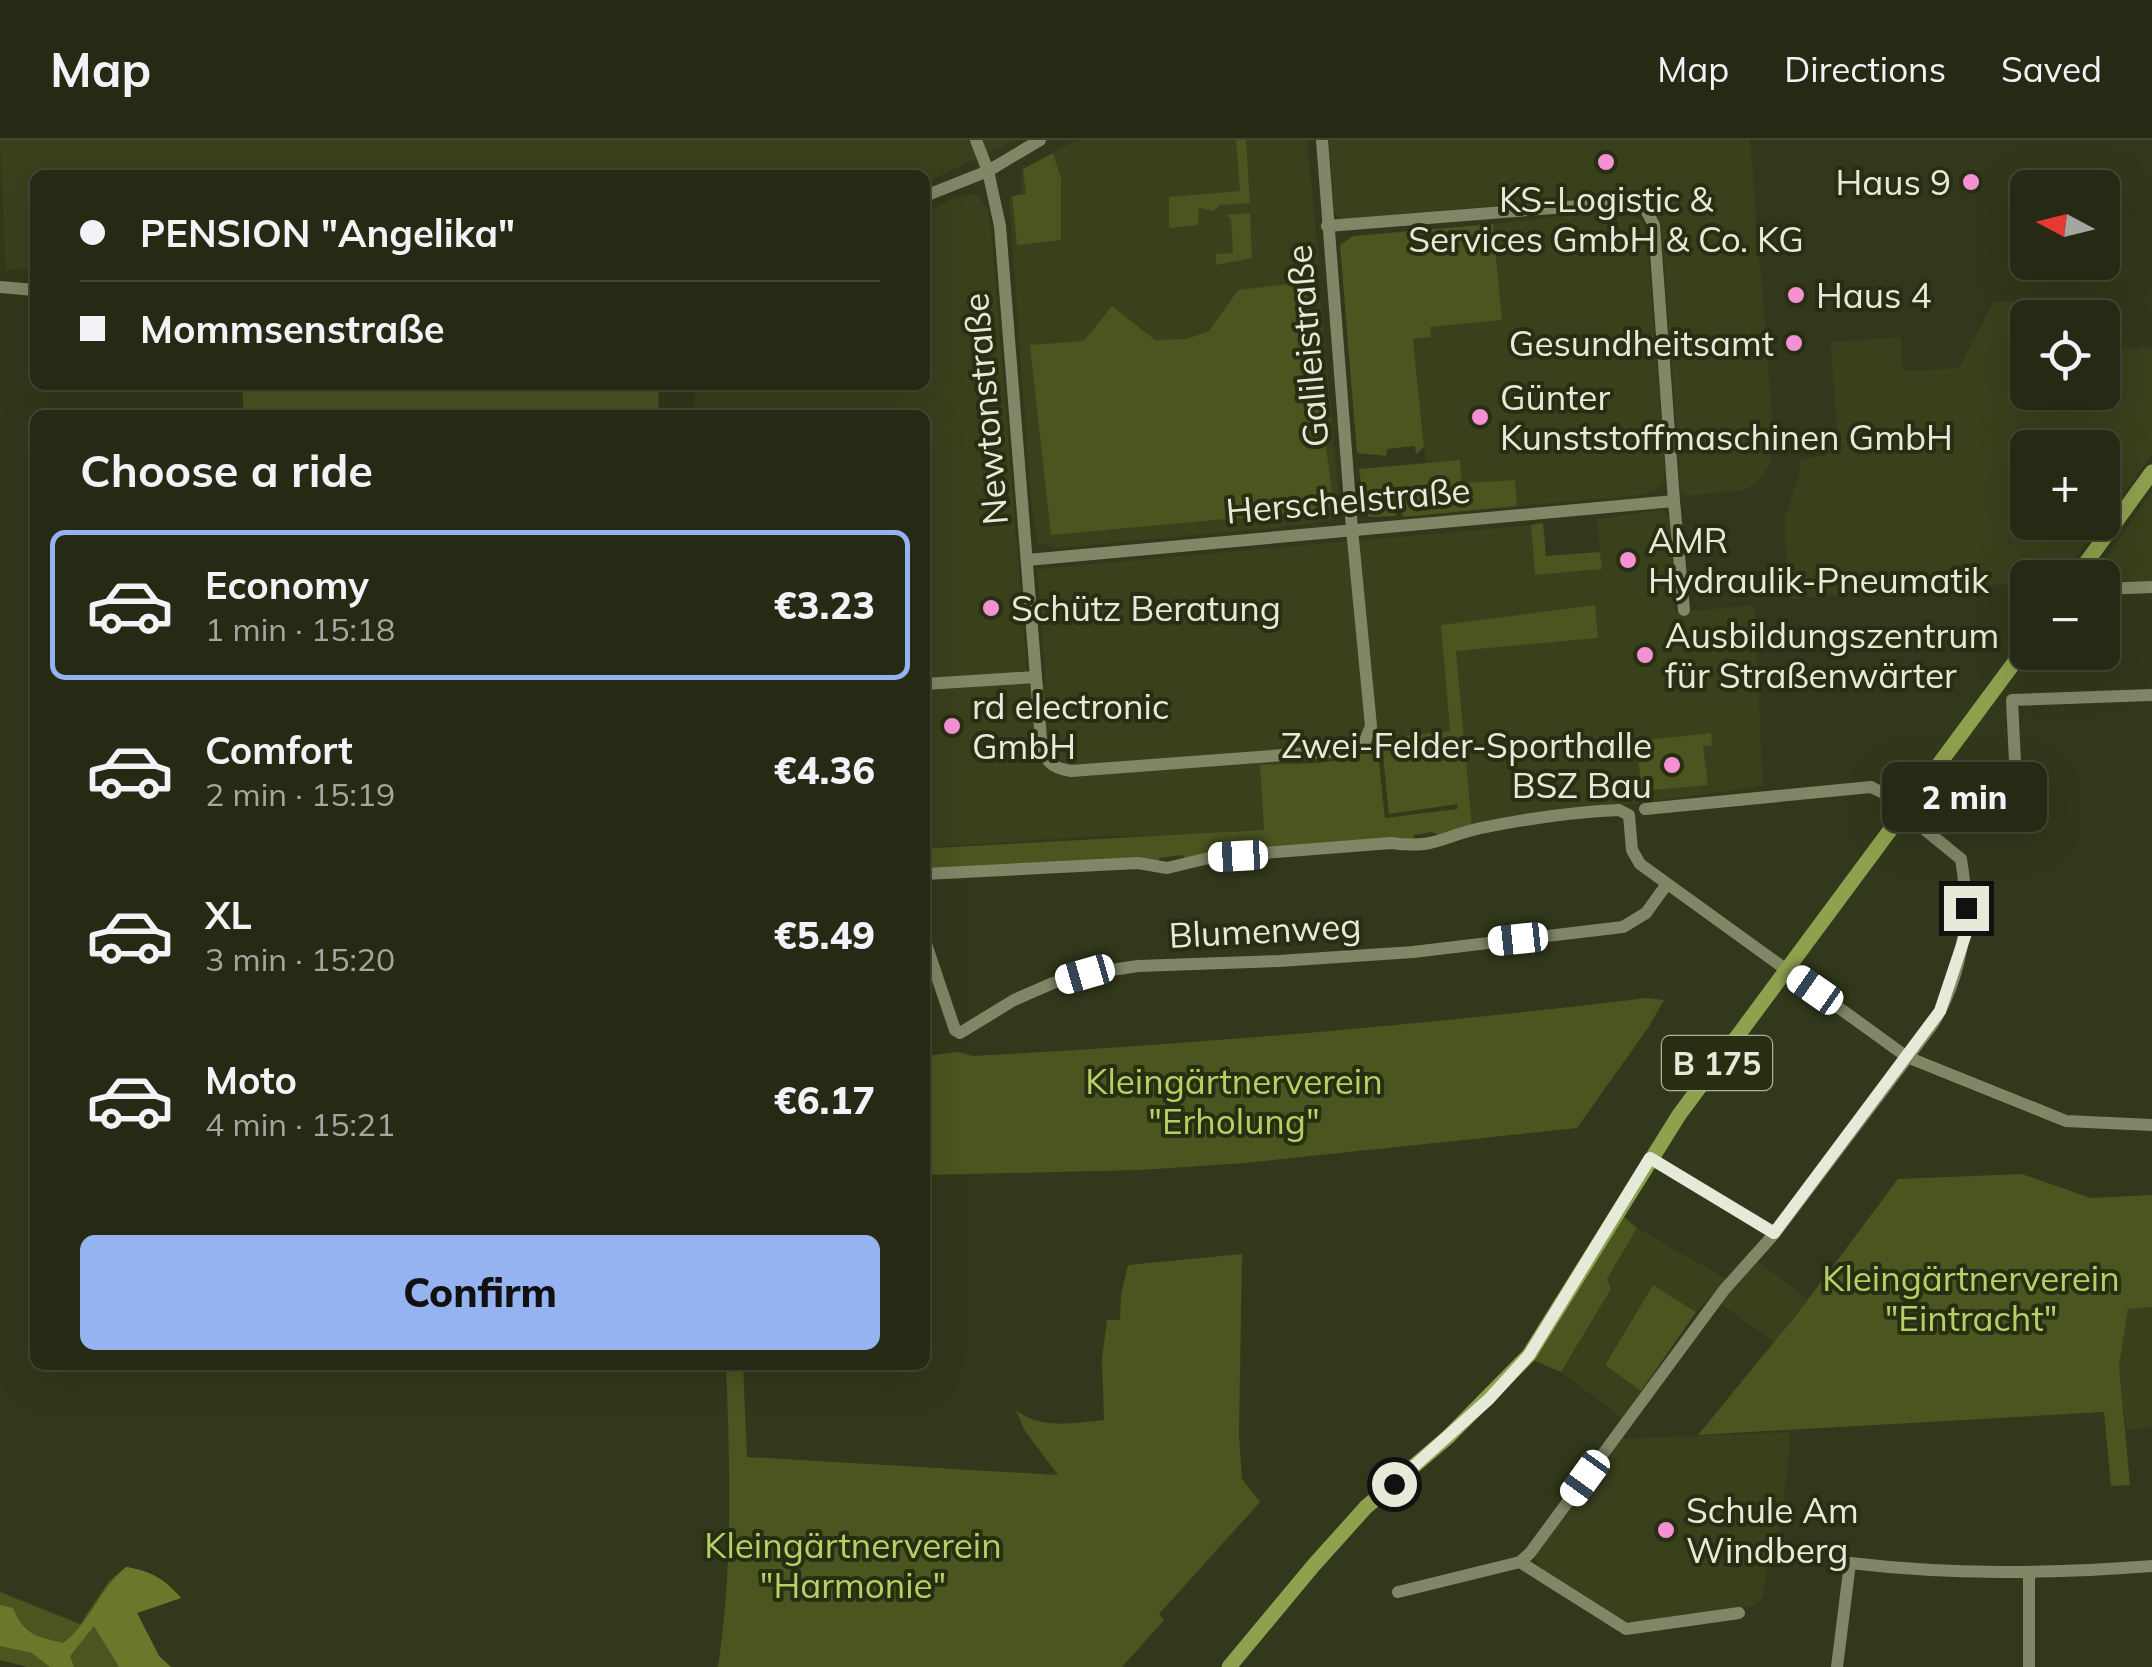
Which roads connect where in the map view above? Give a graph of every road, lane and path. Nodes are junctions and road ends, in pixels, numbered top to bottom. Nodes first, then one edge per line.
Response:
1 (976, 140) edge
2 (1040, 140) edge
3 (1322, 140) edge
4 (988, 170) junction
5 (930, 194) edge
6 (1328, 226) junction
7 (0, 287) edge
8 (30, 290) edge
9 (2152, 472) edge
10 (1674, 501) junction
11 (1352, 530) junction
12 (1027, 560) junction
13 (2088, 560) edge
14 (2152, 587) edge
15 (2120, 588) edge
16 (1684, 610) dead end
17 (2010, 668) edge
18 (1036, 677) junction
19 (930, 684) edge
20 (2152, 695) edge
21 (1372, 726) joint
22 (2015, 762) dead end
23 (1904, 808) junction
24 (1644, 809) dead end
25 (930, 874) edge
26 (1667, 884) junction
27 (930, 958) edge
28 (1785, 969) junction
29 (1907, 1057) junction
30 (2152, 1124) edge
31 (1650, 1158) junction
32 (1774, 1233) junction
33 (1520, 1562) junction
34 (2152, 1566) edge
35 (2029, 1573) junction
36 (1398, 1592) dead end
37 (1739, 1613) dead end
38 (1230, 1667) edge
39 (1837, 1667) edge
40 (2029, 1667) edge

1 - 4 street, Newtonstraße
2 - 4 street
3 - 6 street, Galileistraße
4 - 5 street
4 - 12 street, Newtonstraße
6 - 10 street
6 - 11 street, Galileistraße
7 - 8 street
9 - 13 main road
10 - 11 street, Herschelstraße
10 - 16 street
11 - 12 street, Herschelstraße
11 - 21 street, Galileistraße
12 - 18 street, Newtonstraße
14 - 15 street
17 - 23 main road, B 175
18 - 19 street
18 - 21 street, Newtonstraße
20 - 22 street
23 - 24 street
23 - 28 main road, B 175
23 - 29 street
25 - 26 street
26 - 27 street, Blumenweg
26 - 28 street
28 - 29 street
28 - 31 main road, B 175
29 - 30 street
29 - 32 street
31 - 32 street
31 - 38 main road, B 175
32 - 33 street
33 - 36 street
33 - 37 street
34 - 35 street
35 - 39 street
35 - 40 street

